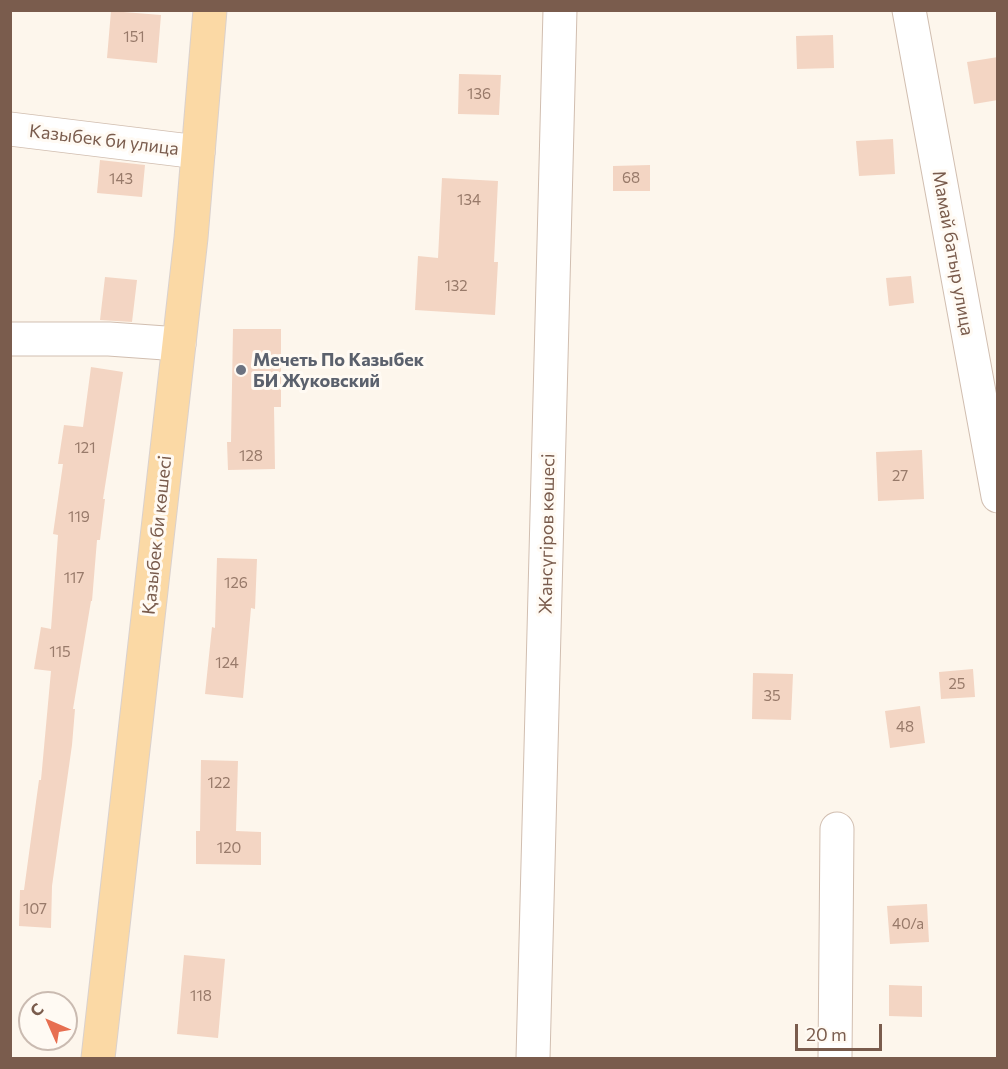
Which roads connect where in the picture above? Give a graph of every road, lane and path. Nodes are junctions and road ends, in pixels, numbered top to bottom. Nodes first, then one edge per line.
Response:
1 (210, 10) edge
2 (560, 10) edge
3 (909, 10) edge
4 (10, 129) edge
5 (198, 152) junction
6 (10, 339) edge
7 (179, 344) junction
8 (998, 496) edge
9 (837, 829) dead end
10 (98, 1059) edge
11 (533, 1059) edge
12 (835, 1059) edge

1 - 5 main road, Қазыбек би көшесі
2 - 11 street, Жансүгіров көшесі
3 - 8 street, Мамай батыр улица
4 - 5 street, Казыбек би улица
5 - 7 main road, Қазыбек би көшесі
6 - 7 street
7 - 10 main road, Қазыбек би көшесі
9 - 12 street

